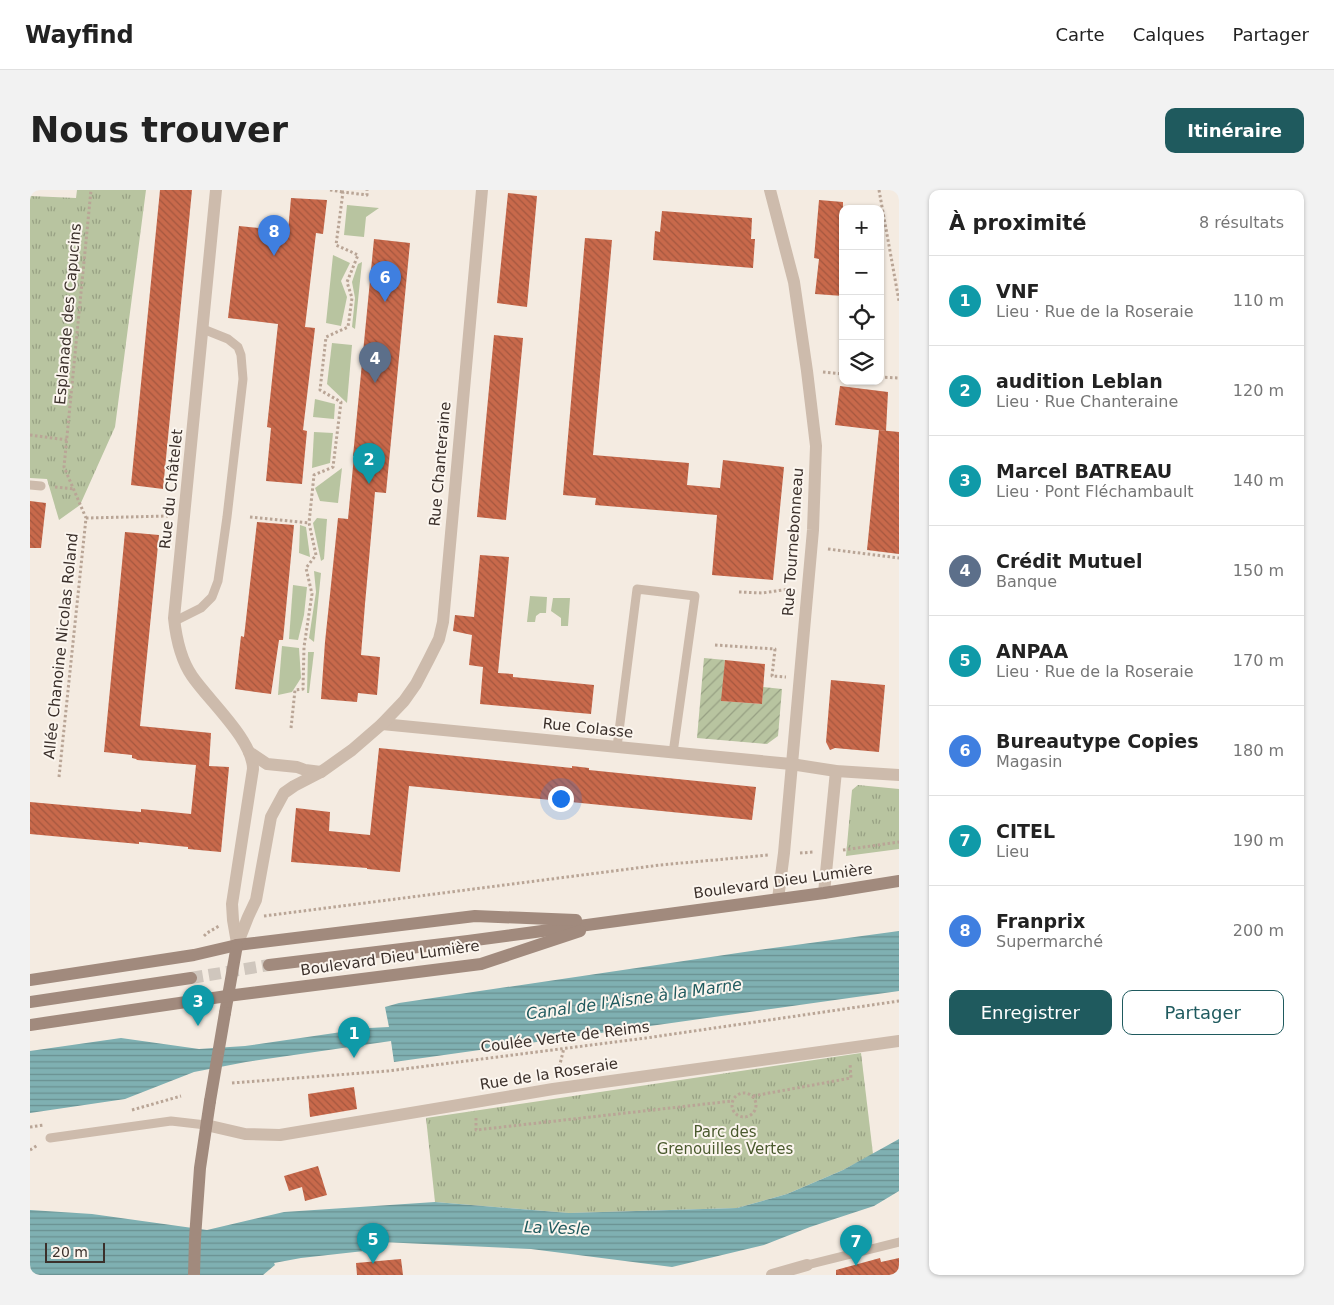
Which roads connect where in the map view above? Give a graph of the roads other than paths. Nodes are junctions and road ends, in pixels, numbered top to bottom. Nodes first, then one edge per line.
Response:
1 (216, 190) edge
2 (482, 190) edge
3 (770, 190) edge
4 (203, 328) junction
5 (30, 484) edge
6 (42, 486) road end
7 (175, 621) junction
8 (382, 724) junction
9 (617, 747) junction
10 (249, 752) junction
11 (673, 753) junction
12 (791, 764) junction
13 (836, 771) junction
14 (321, 772) junction
15 (899, 775) edge
16 (899, 881) edge
17 (824, 893) junction
18 (778, 899) junction
19 (611, 921) junction
20 (237, 945) junction
21 (269, 965) tunnel mouth
22 (191, 978) tunnel mouth
23 (30, 980) edge
24 (227, 996) junction
25 (30, 1002) edge
26 (30, 1025) edge
27 (899, 1040) edge
28 (206, 1125) junction
29 (50, 1138) dead end
30 (899, 1242) edge
31 (807, 1265) joint
32 (194, 1275) edge
33 (772, 1275) edge

1 - 4 street, Rue du Châtelet
2 - 8 street, Rue Chanteraine
3 - 12 street, Rue Tournebonneau
4 - 7 street, Rue du Châtelet
4 - 7 lane
5 - 6 lane
7 - 10 street, Rue du Châtelet
8 - 9 street, Rue Colasse
8 - 14 street, Rue Chanteraine
9 - 11 street, Rue Colasse
9 - 11 lane
10 - 14 street
10 - 20 street, Rue du Châtelet
11 - 12 street, Rue Colasse
12 - 13 street, Rue Colasse
12 - 18 street, Rue Tournebonneau
13 - 15 street, Rue Colasse
13 - 17 street
14 - 20 street, Rue Chanteraine
16 - 17 street, Boulevard Dieu Lumière
17 - 18 street, Boulevard Dieu Lumière
18 - 19 street, Boulevard Dieu Lumière
19 - 20 street, Boulevard Dieu Lumière
19 - 21 street, Boulevard Dieu Lumière
19 - 24 street, Boulevard Dieu Lumière
20 - 23 street, Boulevard Dieu Lumière
20 - 24 street
22 - 25 street
24 - 26 street, Boulevard Dieu Lumière
24 - 28 street, bridge
27 - 28 street, Rue de la Roseraie
28 - 29 lane
28 - 32 street
30 - 31 lane
31 - 33 street

